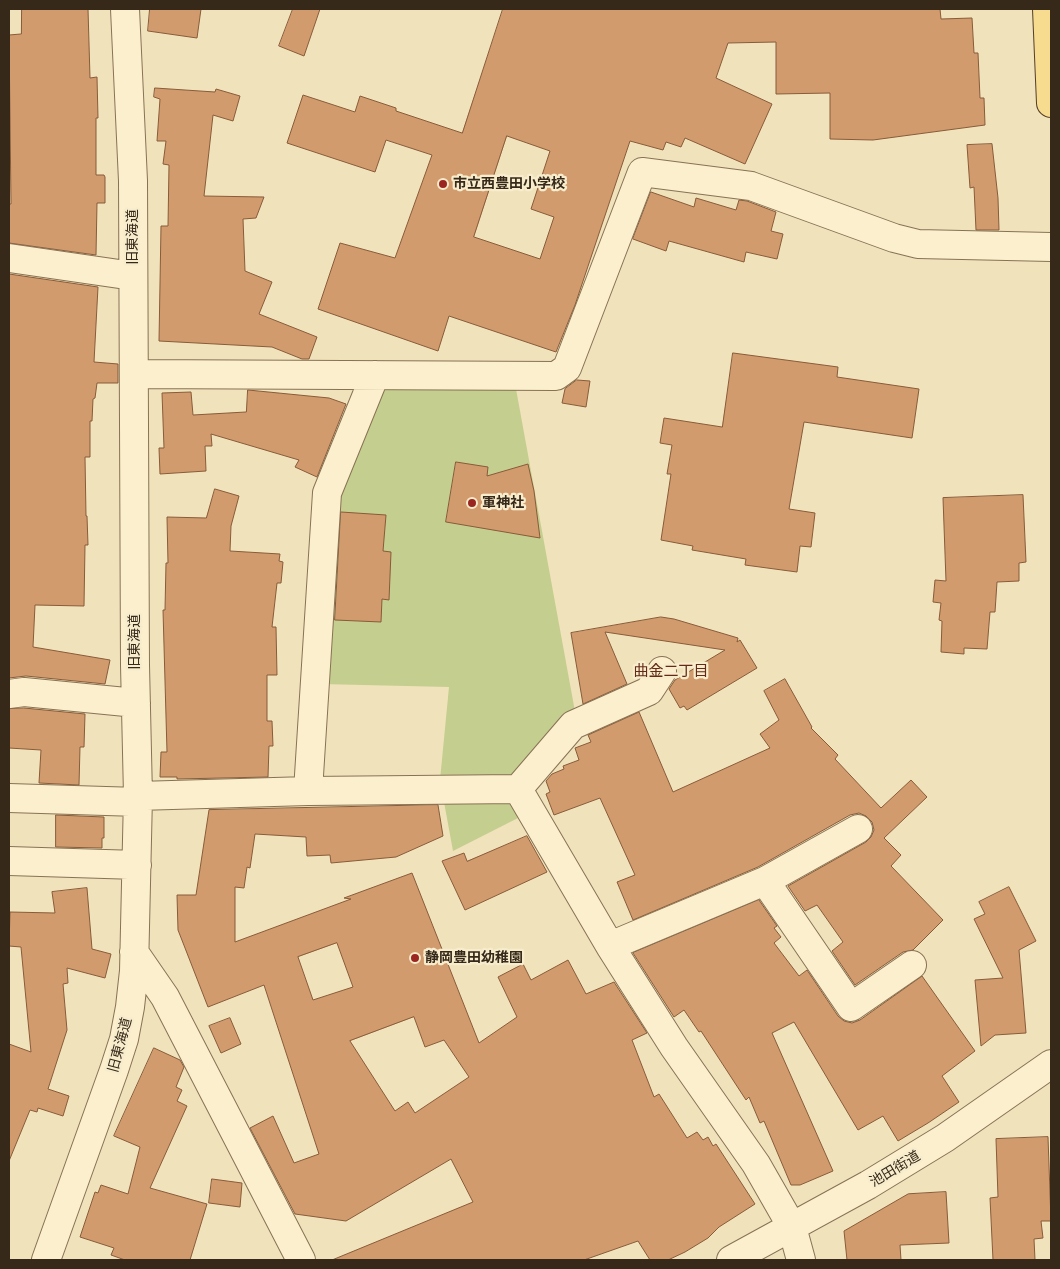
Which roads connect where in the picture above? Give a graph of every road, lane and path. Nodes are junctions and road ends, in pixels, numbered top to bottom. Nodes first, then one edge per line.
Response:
1 (125, 9) edge
2 (1046, 9) edge
3 (1051, 102) edge
4 (1051, 247) edge
5 (9, 258) edge
6 (133, 276) junction
7 (134, 374) junction
8 (375, 375) junction
9 (662, 671) dead end
10 (9, 694) edge
11 (136, 703) junction
12 (518, 789) junction
13 (308, 791) junction
14 (9, 798) edge
15 (138, 799) junction
16 (858, 829) dead end
17 (9, 861) edge
18 (137, 866) junction
19 (765, 881) junction
20 (610, 946) junction
21 (134, 952) junction
22 (912, 964) dead end
23 (1051, 1064) edge
24 (792, 1227) junction
25 (46, 1260) edge
26 (301, 1260) edge
27 (730, 1260) edge
28 (801, 1260) edge

1 - 6 street, 旧東海道
2 - 3 main road
4 - 8 street
5 - 6 street
6 - 7 street, 旧東海道
7 - 8 street
7 - 11 street, 旧東海道
8 - 13 street
9 - 12 street
10 - 11 street
11 - 15 street, 旧東海道
12 - 13 street
12 - 20 street
13 - 15 street
14 - 15 street
15 - 18 street, 旧東海道
16 - 19 street
17 - 18 street
18 - 21 street, 旧東海道
19 - 20 street
19 - 22 street
20 - 24 street
21 - 25 street, 旧東海道
21 - 26 street
23 - 24 street, 池田街道
24 - 27 street, 池田街道
24 - 28 street

